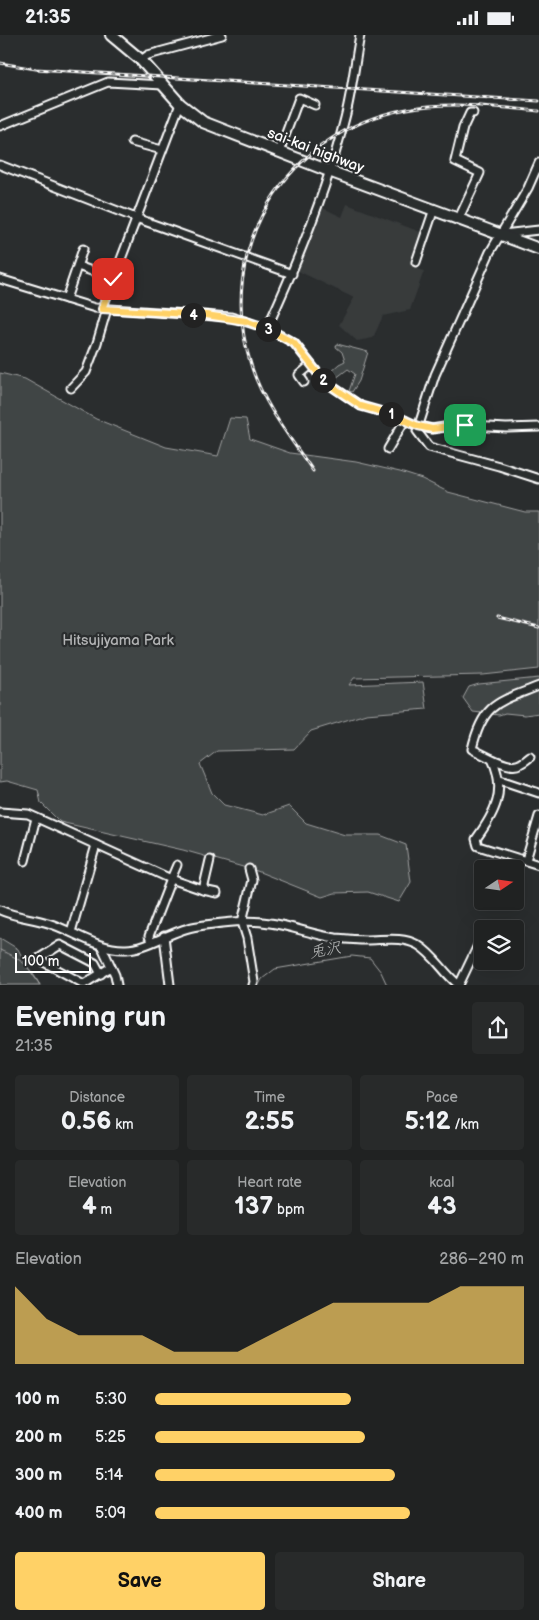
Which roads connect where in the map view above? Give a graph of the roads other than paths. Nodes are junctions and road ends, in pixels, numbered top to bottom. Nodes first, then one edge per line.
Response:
1 (111, 35) edge
2 (186, 35) edge
3 (222, 35) edge
4 (360, 35) edge
5 (185, 45) junction
6 (141, 59) junction
7 (163, 85) junction
8 (180, 104) junction
9 (315, 105) dead end
10 (473, 113) dead end
11 (0, 127) edge
12 (132, 142) dead end
13 (162, 150) junction
14 (279, 152) junction
15 (539, 163) edge
16 (0, 165) edge
17 (330, 171) junction
18 (434, 209) junction
19 (136, 218) junction
20 (459, 218) junction
21 (539, 230) edge
22 (501, 234) junction
23 (83, 249) dead end
24 (539, 249) edge
25 (416, 262) dead end
26 (78, 266) junction
27 (292, 274) junction
28 (0, 279) edge
29 (113, 279) junction
30 (66, 299) junction
31 (104, 309) junction
32 (267, 329) junction
33 (311, 365) junction
34 (304, 382) dead end
35 (71, 387) dead end
36 (405, 419) junction
37 (418, 426) junction
38 (539, 427) edge
39 (388, 449) dead end
40 (539, 479) edge
41 (539, 686) edge
42 (530, 757) dead end
43 (492, 759) junction
44 (500, 780) junction
45 (539, 793) edge
46 (0, 812) edge
47 (539, 816) edge
48 (36, 818) junction
49 (96, 845) junction
50 (210, 860) dead end
51 (526, 860) junction
52 (25, 861) dead end
53 (177, 865) dead end
54 (539, 865) edge
55 (249, 869) dead end
56 (172, 879) junction
57 (203, 890) junction
58 (217, 893) dead end
59 (0, 910) edge
60 (242, 922) junction
61 (71, 932) junction
62 (164, 936) junction
63 (151, 941) junction
64 (102, 947) junction
65 (474, 951) edge
66 (111, 967) junction
67 (101, 974) junction
68 (455, 984) edge
69 (118, 985) edge
70 (170, 985) edge
71 (253, 985) edge

1 - 6 highway, sai-kai highway
2 - 5 street
3 - 5 street
4 - 17 street
5 - 6 street
6 - 7 highway, sai-kai highway
7 - 8 highway, sai-kai highway
7 - 11 street
8 - 13 street
8 - 14 highway, sai-kai highway
9 - 14 street
10 - 20 street
12 - 13 street
13 - 19 street
14 - 17 highway, sai-kai highway
15 - 22 street
16 - 19 street
17 - 18 highway, sai-kai highway
17 - 27 street
18 - 20 highway, sai-kai highway
18 - 25 street
19 - 27 street
19 - 29 street
20 - 22 highway, sai-kai highway
21 - 22 street
22 - 24 highway, sai-kai highway
22 - 37 street
23 - 26 street
26 - 29 street
26 - 30 street
27 - 32 street
28 - 30 street
29 - 31 street
30 - 31 street
31 - 32 street
31 - 35 street
32 - 33 street
33 - 34 street
33 - 36 street
36 - 37 street
36 - 39 street
37 - 38 street
37 - 40 street
41 - 43 street
42 - 43 street
43 - 44 street
44 - 45 street
44 - 51 street
46 - 48 street
47 - 51 street
48 - 49 street
48 - 52 street
49 - 56 street
49 - 61 street
50 - 57 street
51 - 54 street
53 - 56 street
55 - 60 street
56 - 57 street
56 - 63 street
57 - 58 street
59 - 61 street
60 - 62 street
60 - 68 street
60 - 71 street
61 - 64 street
62 - 63 street
62 - 70 street
63 - 64 street
64 - 66 street
65 - 68 street
66 - 67 street
66 - 69 street
67 - 67 street

